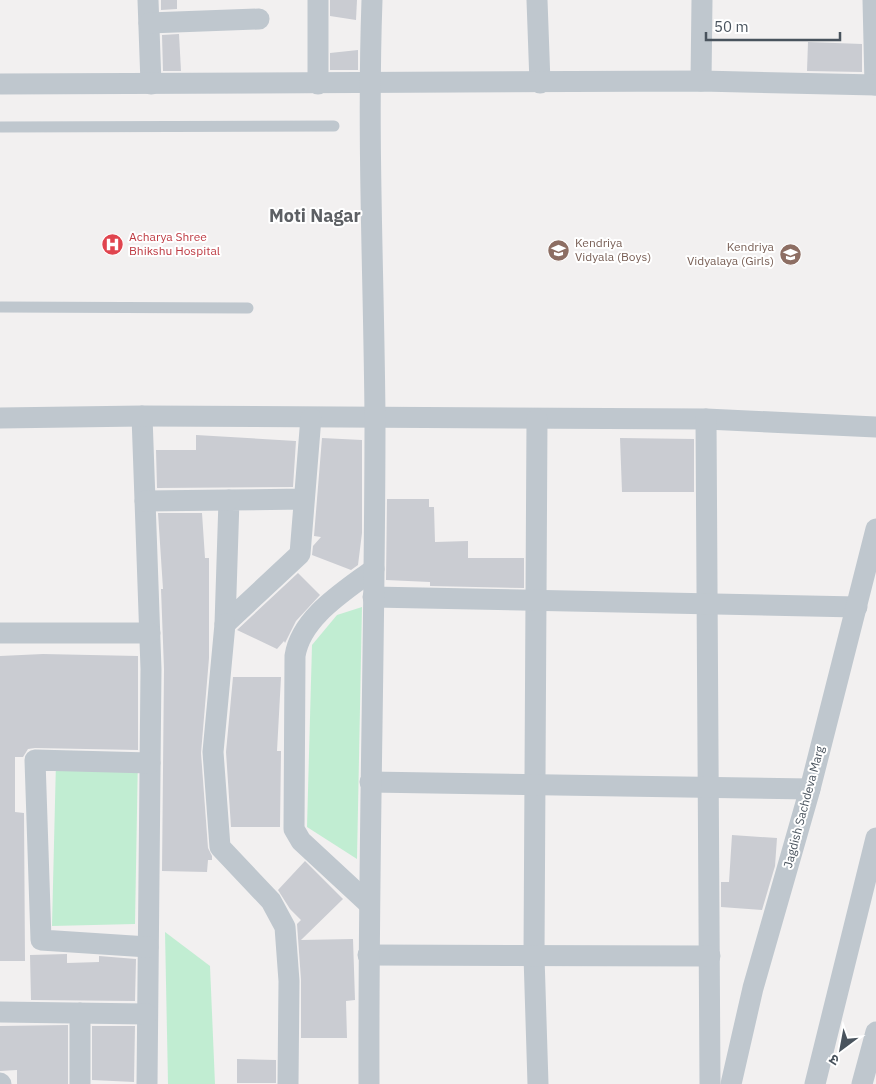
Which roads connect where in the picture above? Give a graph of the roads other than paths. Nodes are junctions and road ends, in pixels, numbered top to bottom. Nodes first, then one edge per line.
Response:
1 (148, 0) edge
2 (318, 0) edge
3 (372, 0) edge
4 (537, 0) edge
5 (702, 0) edge
6 (873, 0) edge
7 (259, 20) dead end
8 (149, 23) junction
9 (701, 81) junction
10 (540, 83) junction
11 (0, 84) edge
12 (151, 84) junction
13 (318, 84) junction
14 (369, 84) junction
15 (875, 85) edge
16 (334, 126) dead end
17 (0, 127) edge
18 (0, 307) edge
19 (248, 308) dead end
20 (142, 416) junction
21 (0, 418) edge
22 (311, 418) junction
23 (706, 418) junction
24 (375, 419) junction
25 (537, 419) junction
26 (876, 427) edge
27 (304, 499) junction
28 (145, 500) junction
29 (230, 500) junction
30 (876, 530) edge
31 (374, 569) junction
32 (373, 598) junction
33 (536, 602) junction
34 (707, 604) junction
35 (857, 607) junction
36 (225, 624) junction
37 (0, 633) edge
38 (150, 634) junction
39 (150, 763) junction
40 (370, 782) junction
41 (536, 786) junction
42 (708, 789) junction
43 (810, 789) junction
44 (876, 838) edge
45 (369, 904) junction
46 (148, 947) junction
47 (368, 955) junction
48 (534, 956) junction
49 (710, 956) junction
50 (0, 1012) edge
51 (80, 1013) junction
52 (148, 1014) junction
53 (876, 1032) edge
54 (80, 1084) edge
55 (147, 1084) edge
56 (288, 1084) edge
57 (369, 1084) edge
58 (538, 1084) edge
59 (710, 1084) edge
60 (731, 1084) edge
61 (815, 1084) edge
62 (862, 1084) edge

1 - 8 street
2 - 13 street
3 - 14 street
4 - 10 street
5 - 9 street
6 - 15 street
7 - 8 street
8 - 12 street
9 - 10 street
9 - 15 street
10 - 14 street
11 - 12 street
12 - 13 street
13 - 14 street
14 - 24 street
16 - 17 lane
18 - 19 lane
20 - 21 street
20 - 22 street
20 - 28 street
22 - 24 street
22 - 27 street
23 - 25 street
23 - 26 street
23 - 34 street
24 - 25 street
24 - 31 street
25 - 33 street
27 - 29 street
27 - 36 street
28 - 29 street
28 - 38 street
29 - 36 street
30 - 35 street, Jagdish Sachdeva Marg
31 - 32 street
31 - 45 street
32 - 33 street
32 - 40 street
33 - 34 street
33 - 41 street
34 - 35 street
34 - 42 street
35 - 43 street, Jagdish Sachdeva Marg
36 - 56 street
37 - 38 street
38 - 39 street
39 - 46 street
39 - 46 street
40 - 41 street
40 - 45 street
41 - 42 street
41 - 48 street
42 - 43 street
42 - 49 street
43 - 60 street, Jagdish Sachdeva Marg
44 - 61 street
45 - 47 street
46 - 52 street
47 - 48 street
47 - 57 street
48 - 49 street
48 - 58 street
49 - 59 street
50 - 51 street
51 - 52 street
51 - 54 street
52 - 55 street
53 - 62 street

